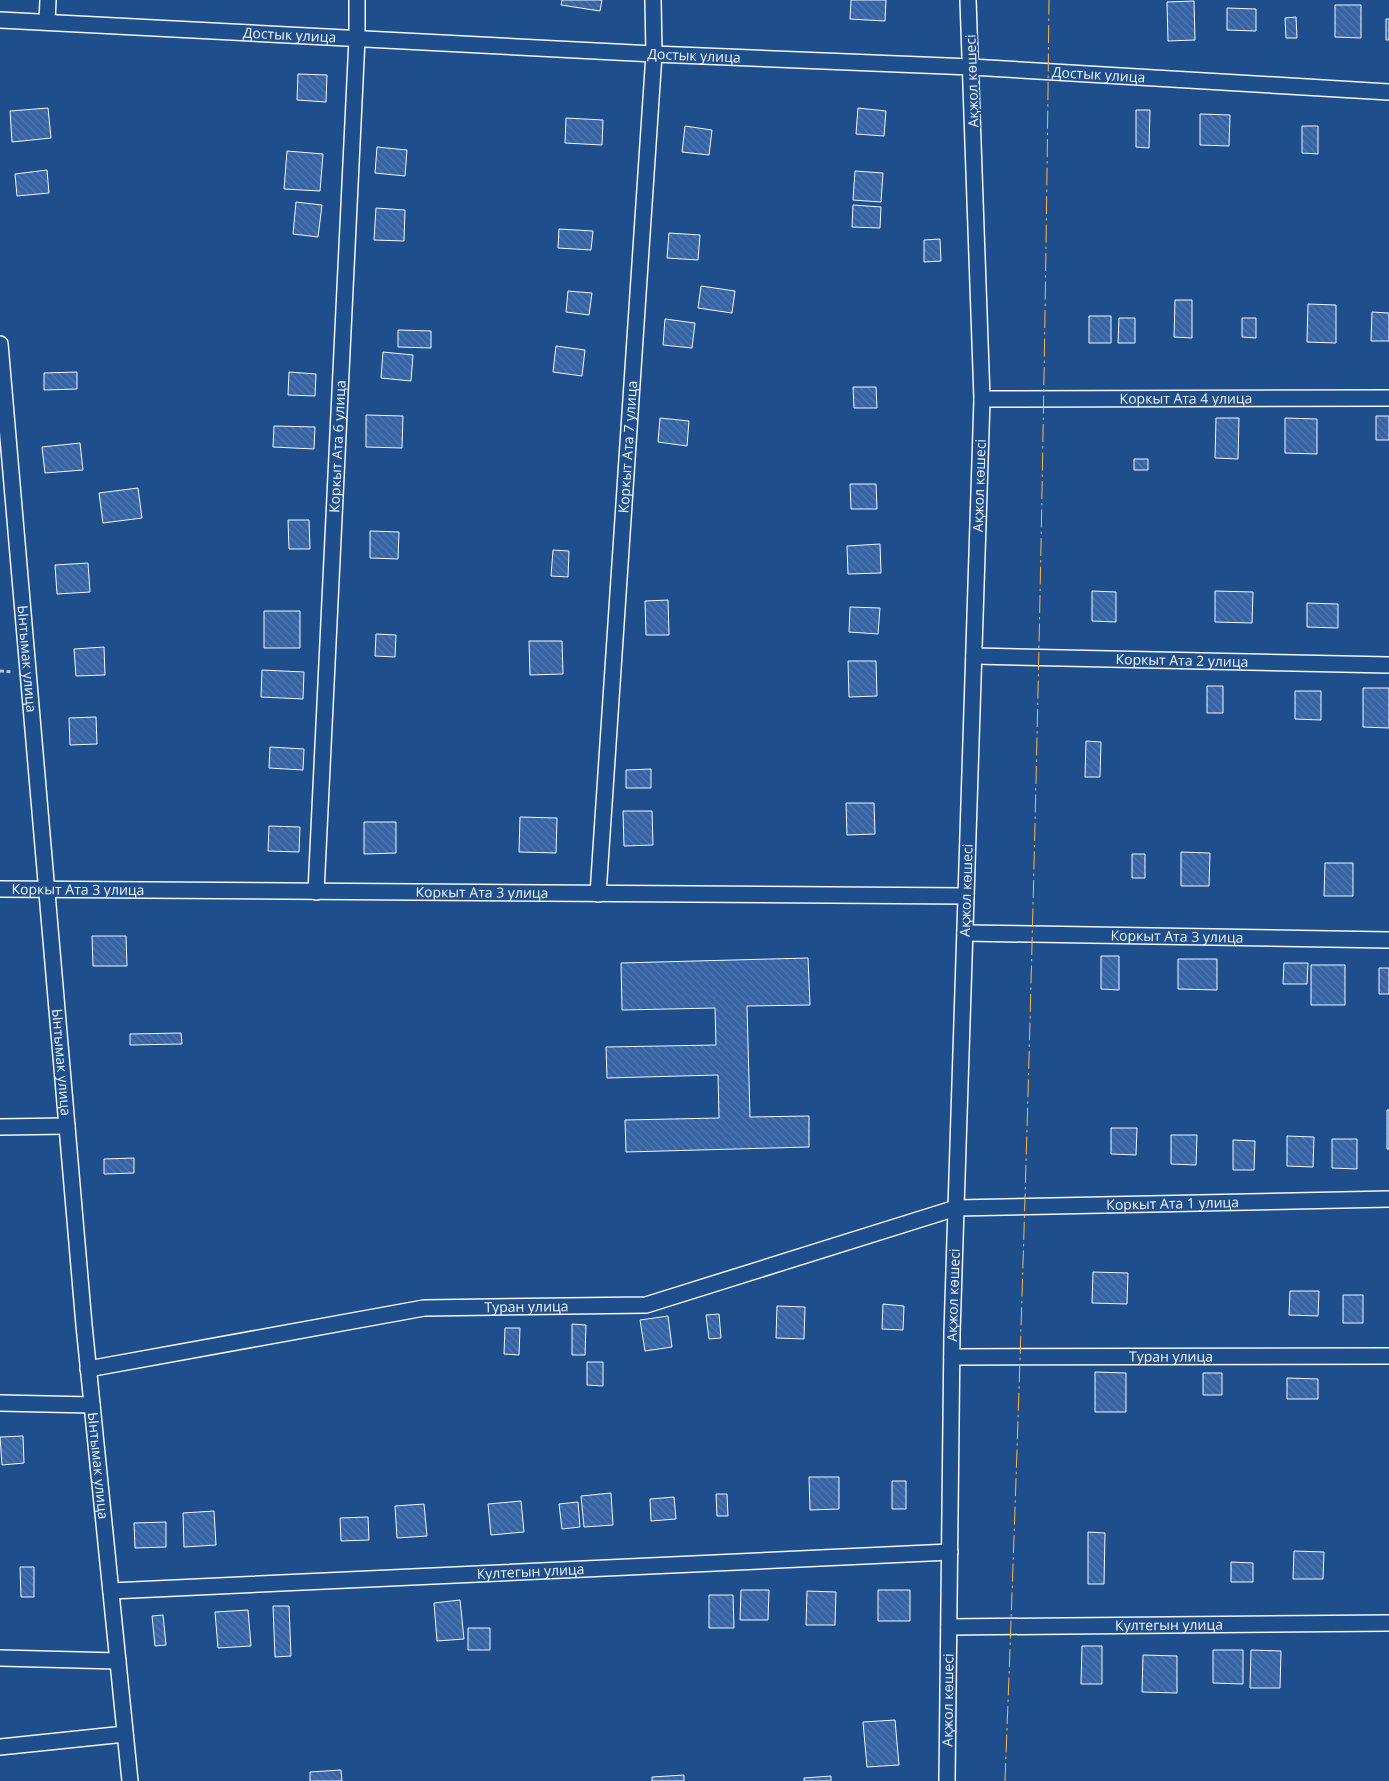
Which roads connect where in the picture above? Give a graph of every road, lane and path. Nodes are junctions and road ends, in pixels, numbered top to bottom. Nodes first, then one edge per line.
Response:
1 (48, 0) edge
2 (357, 0) edge
3 (653, 0) edge
4 (968, 0) edge
5 (0, 20) edge
6 (47, 22) junction
7 (358, 39) junction
8 (654, 54) junction
9 (971, 67) junction
10 (1389, 92) edge
11 (0, 344) edge
12 (1389, 398) edge
13 (982, 399) junction
14 (974, 656) junction
15 (1389, 665) edge
16 (0, 889) edge
17 (47, 890) junction
18 (316, 892) junction
19 (598, 894) junction
20 (966, 896) junction
21 (965, 933) junction
22 (1389, 940) edge
23 (67, 1126) junction
24 (0, 1127) edge
25 (1389, 1199) edge
26 (956, 1208) junction
27 (1389, 1356) edge
28 (952, 1357) junction
29 (88, 1369) junction
30 (0, 1403) edge
31 (92, 1405) junction
32 (950, 1552) junction
33 (111, 1591) junction
34 (1389, 1623) edge
35 (949, 1627) junction
36 (0, 1658) edge
37 (118, 1660) junction
38 (125, 1734) junction
39 (0, 1747) edge
40 (130, 1781) edge
41 (948, 1781) edge

1 - 6 street
2 - 7 street, Коркыт Ата 6 улица
3 - 8 street, Коркыт Ата 7 улица
4 - 9 street, Ақжол көшесі
5 - 6 street, Достык улица
6 - 7 street, Достык улица
7 - 8 street, Достык улица
7 - 18 street, Коркыт Ата 6 улица
8 - 9 street, Достык улица
8 - 19 street, Коркыт Ата 7 улица
9 - 10 street, Достык улица
9 - 13 street, Ақжол көшесі
11 - 17 street, Ынтымак улица
12 - 13 street, Коркыт Ата 4 улица
13 - 14 street, Ақжол көшесі
14 - 15 street, Коркыт Ата 2 улица
14 - 20 street, Ақжол көшесі
16 - 17 street, Коркыт Ата 3 улица
17 - 18 street, Коркыт Ата 3 улица
17 - 23 street, Ынтымак улица
18 - 19 street, Коркыт Ата 3 улица
19 - 20 street, Коркыт Ата 3 улица
20 - 21 street, Ақжол көшесі
21 - 22 street, Коркыт Ата 3 улица
21 - 26 street, Ақжол көшесі
23 - 24 street
23 - 29 street, Ынтымак улица
25 - 26 street, Коркыт Ата 1 улица
26 - 28 street, Ақжол көшесі
26 - 29 street, Туран улица
27 - 28 street, Туран улица
28 - 32 street, Ақжол көшесі
29 - 31 street, Ынтымак улица
30 - 31 street
31 - 33 street, Ынтымак улица
32 - 33 street, Култегын улица
32 - 35 street, Ақжол көшесі
33 - 37 street, Ынтымак улица
34 - 35 street, Култегын улица
35 - 41 street, Ақжол көшесі
36 - 37 street
37 - 38 street, Ынтымак улица
38 - 39 street
38 - 40 street, Ынтымак улица

